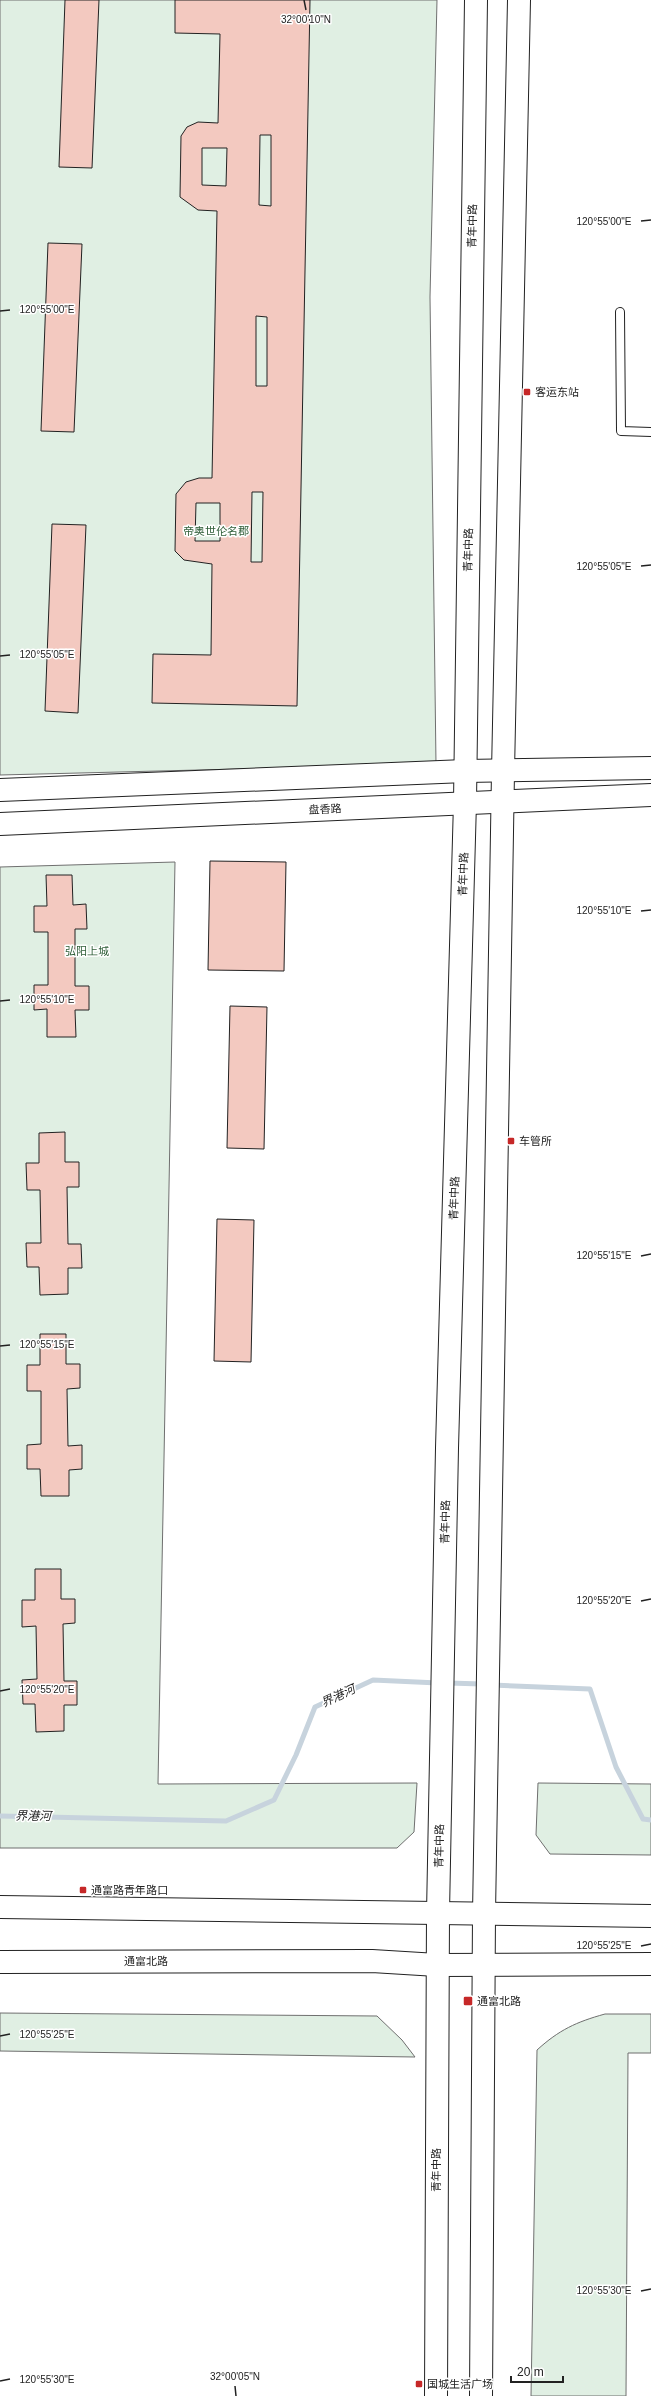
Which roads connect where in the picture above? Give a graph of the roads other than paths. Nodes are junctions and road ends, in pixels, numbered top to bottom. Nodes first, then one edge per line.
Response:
1 (476, 0) edge
2 (519, 0) edge
3 (620, 312) dead end
4 (651, 432) edge
5 (651, 768) edge
6 (465, 771) junction
7 (503, 772) junction
8 (0, 790) edge
9 (651, 795) edge
10 (465, 802) junction
11 (502, 802) junction
12 (0, 824) edge
13 (0, 1907) edge
14 (438, 1913) junction
15 (484, 1914) junction
16 (651, 1916) edge
17 (0, 1962) edge
18 (484, 1964) junction
19 (651, 1964) edge
20 (437, 1965) junction
21 (436, 2396) edge
22 (481, 2396) edge

1 - 6 main road, 青年中路
2 - 7 main road
3 - 4 lane
5 - 7 main road
6 - 7 main road
6 - 8 main road
6 - 10 main road, 青年中路
7 - 11 main road
9 - 11 main road, 盘香路
10 - 11 main road, 盘香路
10 - 12 main road, 盘香路
10 - 14 main road, 青年中路
11 - 15 main road
13 - 14 main road
14 - 15 main road
14 - 20 main road, 青年中路
15 - 16 main road
15 - 18 main road
17 - 20 main road, 通富北路
18 - 19 main road, 通富北路
18 - 20 main road, 通富北路
18 - 22 main road
20 - 21 main road, 青年中路

